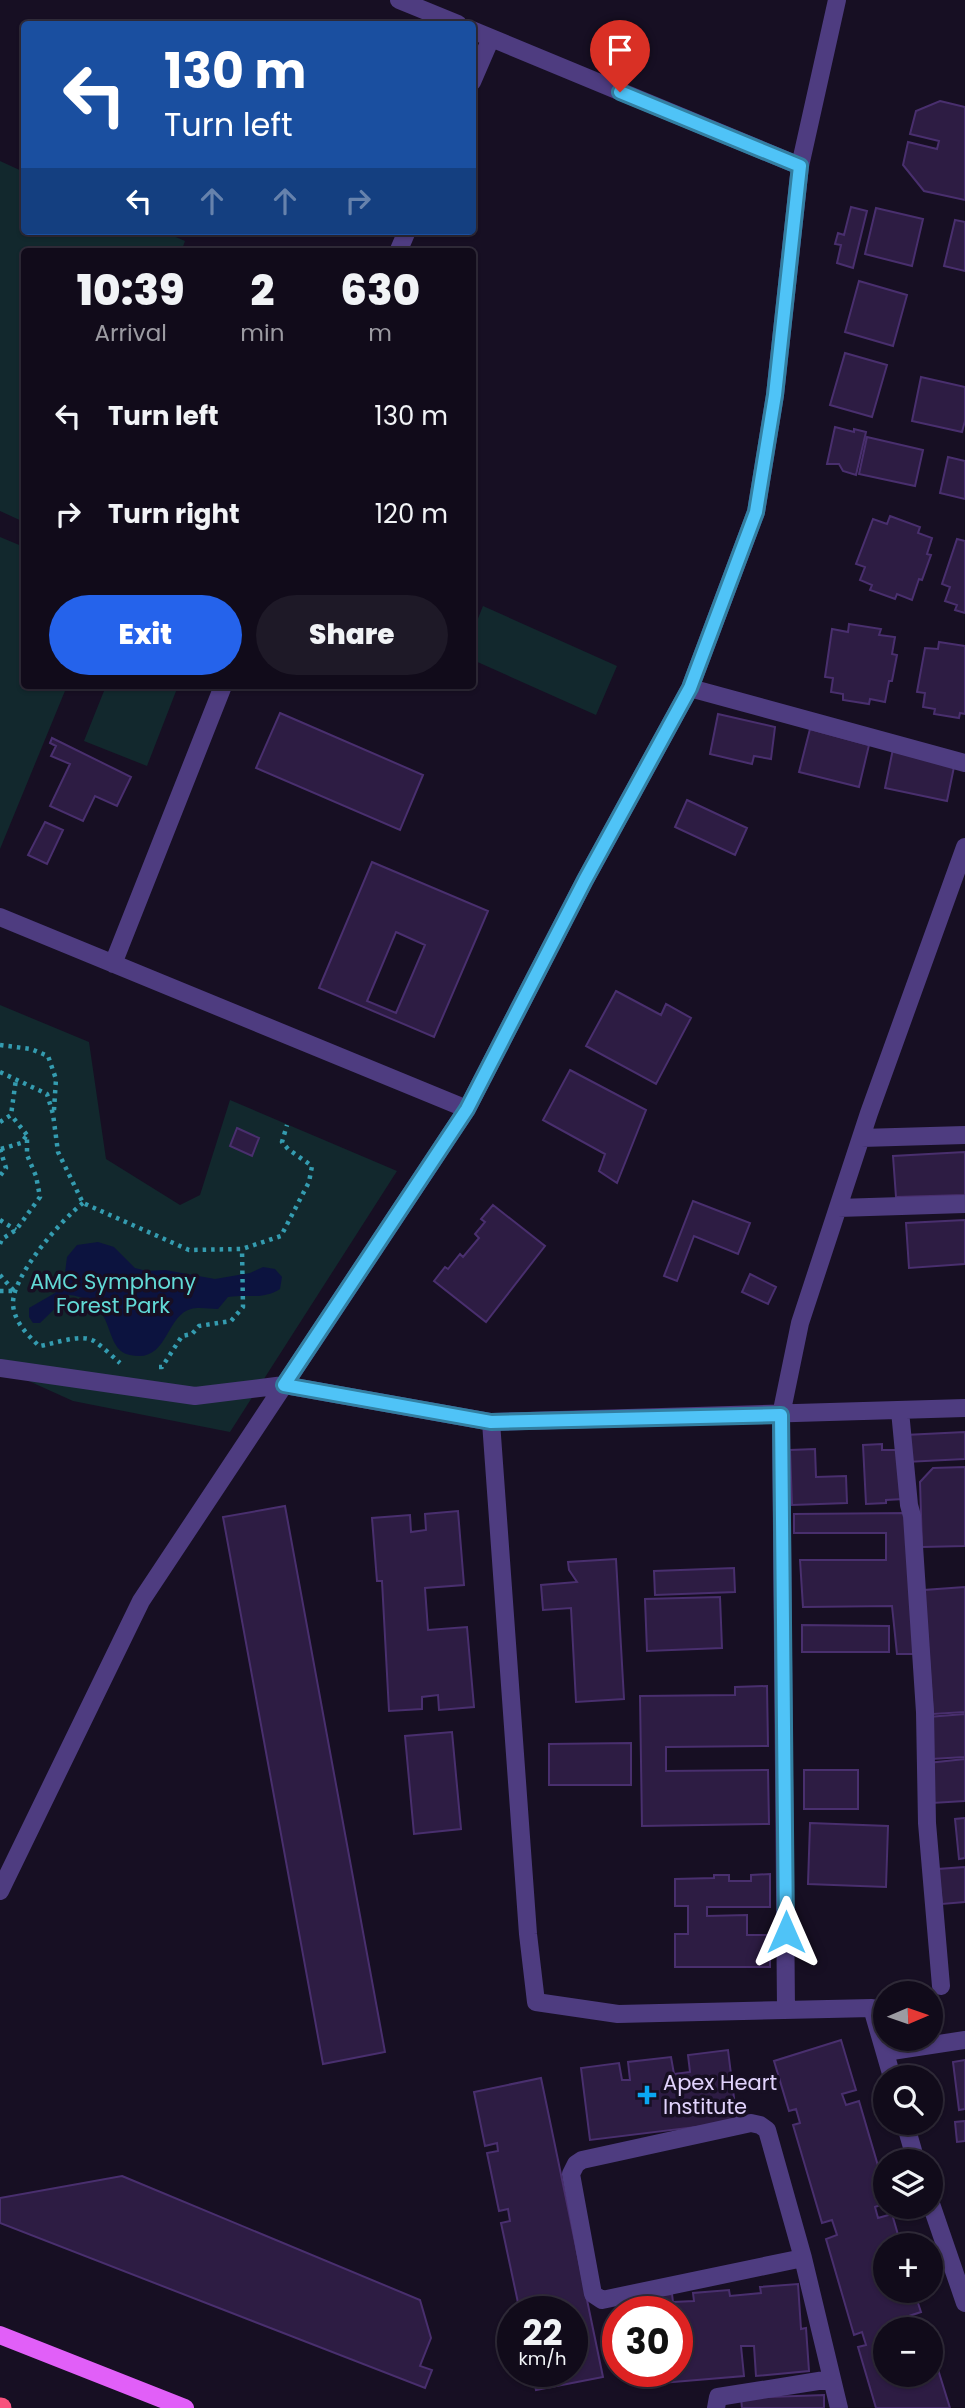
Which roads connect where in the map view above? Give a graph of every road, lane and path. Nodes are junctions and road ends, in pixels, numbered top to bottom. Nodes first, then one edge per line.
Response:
1 (399, 0) edge
2 (837, 0) edge
3 (451, 21) edge
4 (476, 32) edge
5 (491, 38) junction
6 (476, 73) edge
7 (800, 166) junction
8 (690, 688) junction
9 (222, 689) edge
10 (965, 763) edge
11 (965, 847) edge
12 (957, 893) edge
13 (0, 917) edge
14 (113, 964) junction
15 (0, 1045) edge
16 (0, 1072) edge
17 (16, 1079) junction
18 (467, 1109) junction
19 (53, 1114) junction
20 (11, 1115) junction
21 (0, 1122) edge
22 (287, 1125) dead end
23 (27, 1135) junction
24 (965, 1135) edge
25 (861, 1138) junction
26 (0, 1149) edge
27 (0, 1176) edge
28 (83, 1203) junction
29 (965, 1204) edge
30 (838, 1208) junction
31 (0, 1220) edge
32 (16, 1230) junction
33 (0, 1244) edge
34 (242, 1249) junction
35 (0, 1275) edge
36 (0, 1291) edge
37 (14, 1291) junction
38 (129, 1366) dead end
39 (0, 1367) edge
40 (149, 1368) dead end
41 (284, 1385) junction
42 (965, 1408) edge
43 (900, 1411) junction
44 (781, 1415) junction
45 (491, 1422) junction
46 (0, 1891) edge
47 (941, 1981) edge
48 (786, 2010) junction
49 (965, 2040) edge
50 (885, 2052) junction
51 (889, 2065) edge
52 (936, 2219) edge
53 (803, 2258) junction
54 (965, 2303) edge
55 (0, 2335) edge
56 (831, 2379) junction
57 (185, 2408) edge
58 (716, 2408) edge
59 (839, 2408) edge

1 - 3 street
2 - 7 street
4 - 5 street
5 - 6 street
5 - 7 street
7 - 8 street
8 - 10 street
8 - 18 street
9 - 14 street
11 - 12 street
12 - 25 street
13 - 14 street
14 - 18 street
15 - 19 path
16 - 17 path
17 - 19 path
17 - 20 path
18 - 41 street
19 - 28 path
20 - 21 path
20 - 23 path
22 - 34 path
23 - 26 path
23 - 32 path
24 - 25 street
25 - 30 street
26 - 27 path
28 - 34 path
28 - 37 path
29 - 30 street
30 - 44 street
31 - 32 path
32 - 33 path
34 - 40 path
35 - 37 path
36 - 37 path
37 - 38 path
39 - 41 street
41 - 45 street
41 - 46 street
42 - 43 street
43 - 44 street
43 - 47 street
44 - 45 street
44 - 48 street
45 - 48 street
48 - 50 street
49 - 50 street
50 - 51 street
52 - 54 street
53 - 53 street
53 - 56 street
55 - 57 main road
56 - 58 street
56 - 59 street

